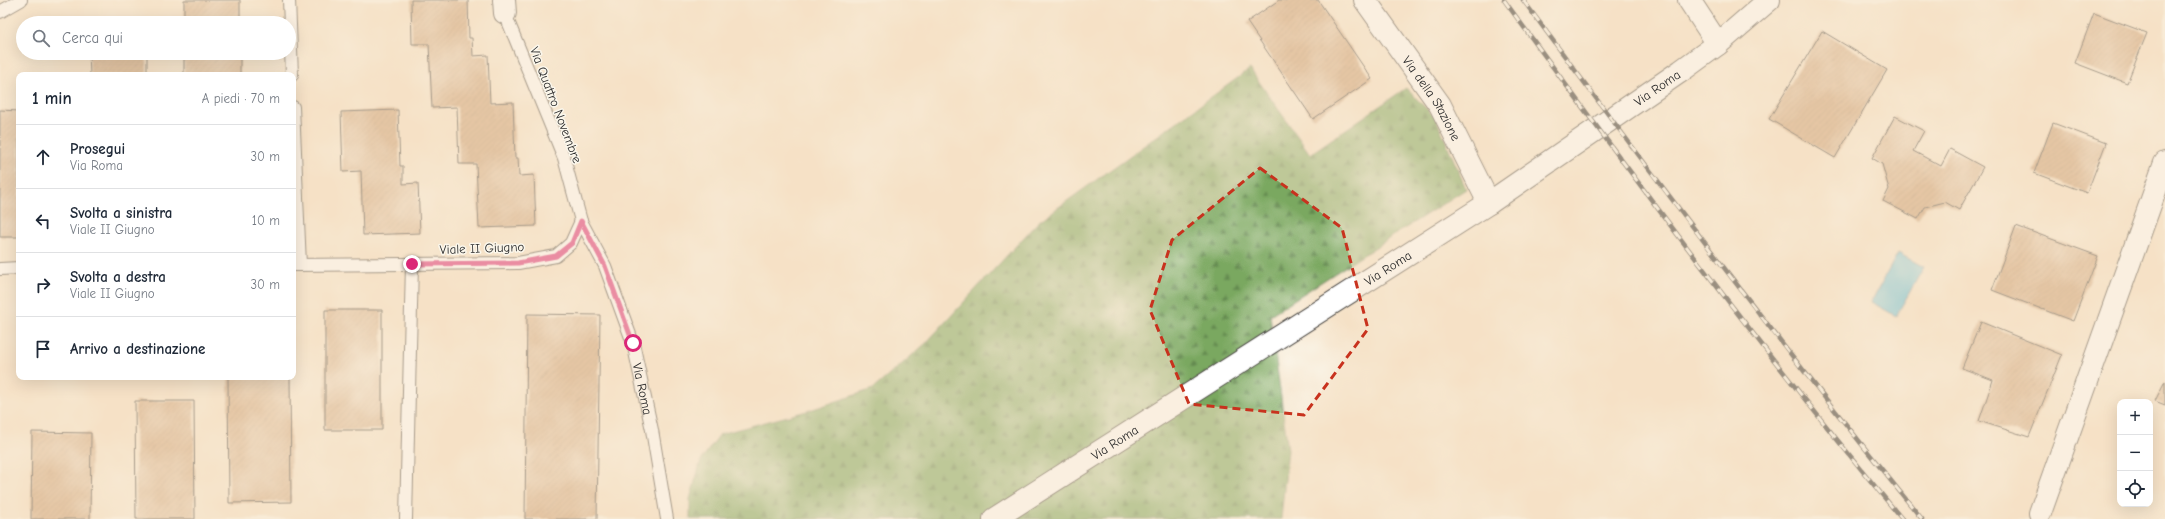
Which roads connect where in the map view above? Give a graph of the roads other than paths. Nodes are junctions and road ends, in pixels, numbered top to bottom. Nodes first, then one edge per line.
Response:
1 (21, 0) edge
2 (289, 0) edge
3 (1365, 0) edge
4 (1688, 0) edge
5 (1769, 0) edge
6 (503, 4) edge
7 (0, 12) edge
8 (290, 16) edge
9 (1718, 44) junction
10 (291, 60) edge
11 (292, 72) edge
12 (2165, 163) edge
13 (1489, 203) junction
14 (581, 221) junction
15 (412, 264) junction
16 (296, 265) edge
17 (16, 268) edge
18 (0, 269) edge
19 (2040, 513) dead end
20 (406, 519) edge
21 (667, 519) edge
22 (994, 519) edge

1 - 7 lane
2 - 8 lane
3 - 13 street, Via della Stazione
4 - 9 street
5 - 9 street, Via Roma
6 - 14 lane, Via Quattro Novembre
9 - 13 street, Via Roma
10 - 11 lane
12 - 19 street
13 - 22 street, Via Roma
14 - 15 lane, Viale II Giugno
14 - 21 lane, Via Roma
15 - 16 lane, Viale II Giugno
15 - 20 lane
17 - 18 lane

